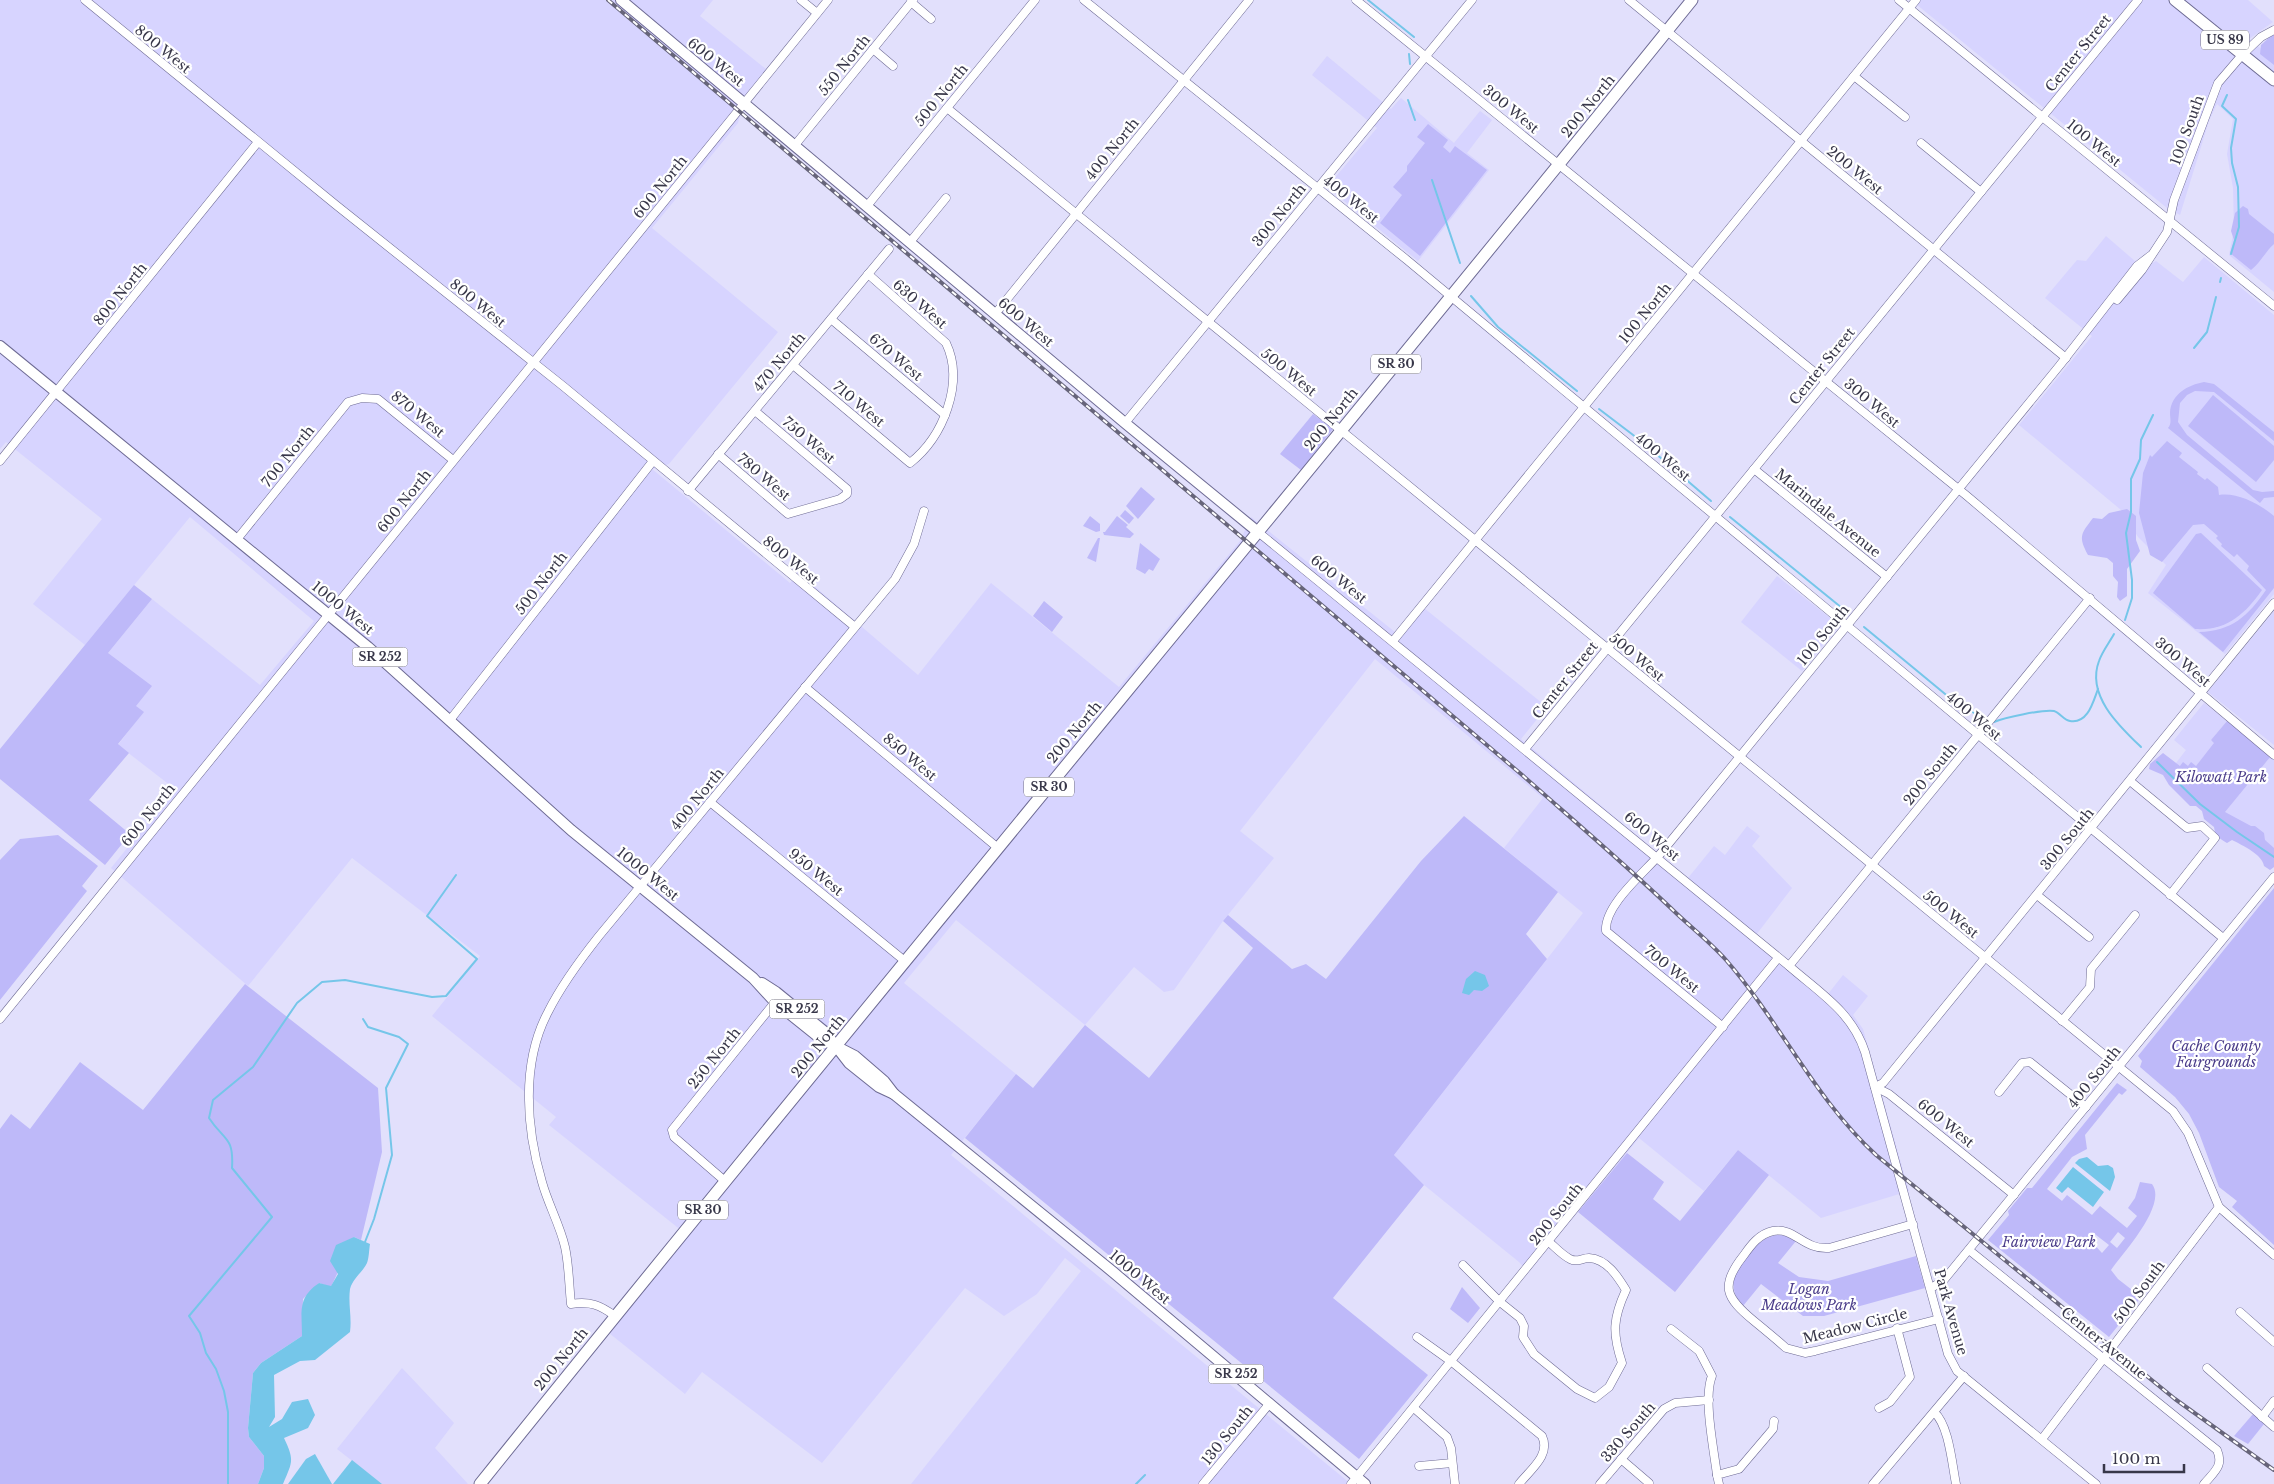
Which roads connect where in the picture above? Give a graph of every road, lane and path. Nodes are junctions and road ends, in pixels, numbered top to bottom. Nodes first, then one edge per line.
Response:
1 (85, 0) edge
2 (621, 0) edge
3 (801, 0) edge
4 (828, 0) edge
5 (1035, 0) edge
6 (1084, 0) edge
7 (1249, 0) edge
8 (1356, 0) edge
9 (1472, 0) edge
10 (1629, 0) edge
11 (1692, 0) edge
12 (1900, 0) edge
13 (1916, 0) edge
14 (2138, 0) edge
15 (2175, 0) edge
16 (912, 1) edge
17 (1910, 8) junction
18 (817, 13) junction
19 (931, 19) dead end
20 (2274, 30) edge
21 (1667, 32) junction
22 (873, 49) junction
23 (2242, 55) junction
24 (1426, 56) junction
25 (893, 66) dead end
26 (1854, 76) junction
27 (2274, 80) edge
28 (1183, 81) junction
29 (745, 103) junction
30 (947, 108) junction
31 (1905, 117) dead end
32 (2042, 117) junction
33 (1801, 141) junction
34 (258, 142) junction
35 (1921, 143) dead end
36 (795, 145) junction
37 (1559, 164) junction
38 (1318, 188) junction
39 (1980, 192) junction
40 (946, 198) dead end
41 (867, 206) junction
42 (1076, 213) junction
43 (2169, 220) junction
44 (910, 242) junction
45 (889, 249) dead end
46 (1933, 250) junction
47 (1693, 273) junction
48 (868, 274) junction
49 (1451, 297) junction
50 (2274, 306) edge
51 (995, 314) junction
52 (831, 319) junction
53 (1208, 322) junction
54 (0, 346) edge
55 (2067, 357) junction
56 (533, 362) junction
57 (793, 365) junction
58 (1826, 381) junction
59 (56, 392) junction
60 (362, 398) joint
61 (1583, 408) junction
62 (755, 410) junction
63 (945, 415) junction
64 (1126, 423) junction
65 (1342, 431) junction
66 (718, 454) junction
67 (453, 460) junction
68 (0, 461) edge
69 (653, 461) junction
70 (910, 463) joint
71 (1754, 469) junction
72 (847, 489) joint
73 (1958, 490) junction
74 (688, 491) junction
75 (924, 511) dead end
76 (1714, 517) junction
77 (1258, 532) junction
78 (238, 538) junction
79 (1475, 540) junction
80 (1887, 577) junction
81 (2090, 598) junction
82 (2274, 603) edge
83 (329, 614) junction
84 (1847, 626) junction
85 (855, 627) junction
86 (1393, 641) junction
87 (1607, 648) junction
88 (805, 687) junction
89 (2201, 694) junction
90 (450, 720) junction
91 (1978, 735) junction
92 (1524, 749) junction
93 (2274, 755) edge
94 (1739, 758) junction
95 (2130, 781) junction
96 (710, 802) junction
97 (2091, 829) junction
98 (998, 848) junction
99 (1657, 858) junction
100 (1872, 866) junction
101 (2274, 877) edge
102 (642, 887) junction
103 (2037, 895) junction
104 (2170, 895) junction
105 (2135, 915) dead end
106 (1606, 931) joint
107 (2089, 937) dead end
108 (2223, 938) junction
109 (1778, 958) junction
110 (1985, 958) junction
111 (906, 962) junction
112 (1789, 966) junction
113 (753, 978) junction
114 (775, 1002) junction
115 (0, 1019) edge
116 (2062, 1021) junction
117 (1723, 1027) junction
118 (836, 1047) junction
119 (2119, 1066) junction
120 (1875, 1087) junction
121 (1999, 1092) dead end
122 (2086, 1107) junction
123 (726, 1182) junction
124 (2014, 1195) junction
125 (2219, 1207) junction
126 (1913, 1224) junction
127 (1549, 1242) junction
128 (1969, 1250) junction
129 (2274, 1255) edge
130 (1463, 1265) dead end
131 (1930, 1288) junction
132 (1500, 1302) junction
133 (2240, 1312) dead end
134 (615, 1316) junction
135 (1939, 1318) junction
136 (1897, 1328) junction
137 (1671, 1329) dead end
138 (1417, 1337) dead end
139 (2274, 1342) edge
140 (2104, 1359) junction
141 (1452, 1362) junction
142 (2207, 1368) dead end
143 (1964, 1376) junction
144 (1709, 1400) junction
145 (2274, 1401) edge
146 (1270, 1402) junction
147 (1414, 1408) junction
148 (1879, 1408) dead end
149 (1934, 1412) junction
150 (2262, 1417) junction
151 (1774, 1421) dead end
152 (2274, 1427) edge
153 (2042, 1440) junction
154 (1621, 1459) junction
155 (1452, 1463) junction
156 (1419, 1466) dead end
157 (1717, 1475) junction
158 (1357, 1482) edge
159 (1649, 1483) edge
160 (480, 1484) edge
161 (1203, 1484) edge
162 (1456, 1484) edge
163 (1519, 1484) edge
164 (1600, 1484) edge
165 (1719, 1484) edge
166 (1873, 1484) edge
167 (1956, 1484) edge
168 (2096, 1484) edge
169 (2204, 1484) edge

1 - 34 street, 800 West
2 - 29 main road, 600 West
3 - 18 street
4 - 18 street, 600 North
5 - 30 street, 500 North
6 - 28 street, 400 West
7 - 28 street, 400 North
8 - 24 street, 300 West
9 - 24 street, 300 North
10 - 21 street, 200 West
11 - 21 highway, 200 North / SR 30
12 - 17 street, 100 West
13 - 17 street, 100 North
14 - 32 street, Center Street
15 - 23 highway, US 89
16 - 19 street
16 - 22 street, 550 North
17 - 26 street, 100 North
17 - 32 street, 100 West
18 - 29 street, 600 North
20 - 23 street, 100 South
21 - 33 street, 200 West
21 - 37 highway, 200 North / SR 30
22 - 25 street
22 - 36 street, 550 North
23 - 27 highway, US 89
23 - 43 street, 100 South
24 - 37 street, 300 West
24 - 38 street, 300 North
26 - 31 street
26 - 33 street, 100 North
28 - 38 street, 400 West
28 - 42 street, 400 North
29 - 36 main road, 600 West
29 - 56 street, 600 North
30 - 41 street, 500 North
30 - 42 street, 500 West
32 - 39 street, Center Street
32 - 43 street, 100 West
33 - 46 street, 200 West
33 - 47 street, 100 North
34 - 56 street, 800 West
34 - 59 street, 800 North
35 - 39 street
36 - 41 main road, 600 West
37 - 47 street, 300 West
37 - 49 highway, 200 North / SR 30
38 - 49 street, 400 West
38 - 53 street, 300 North
39 - 46 street, Center Street
40 - 44 street
41 - 44 main road, 600 West
42 - 51 street, 400 North
42 - 53 street, 500 West
43 - 50 street, 100 West
43 - 55 street, 100 South
44 - 51 main road, 600 West
45 - 48 street, 470 North
46 - 55 street, 200 West
46 - 58 street, Center Street
47 - 58 street, 300 West
47 - 61 street, 100 North
48 - 52 street, 470 North
48 - 63 street, 630 West
49 - 61 street, 400 West
49 - 65 highway, 200 North / SR 30
51 - 64 main road, 600 West
52 - 57 street, 470 North
52 - 63 street, 670 West
53 - 64 street, 300 North
53 - 65 street, 500 West
54 - 59 main road, 1000 West / SR 252
55 - 73 street, 100 South
56 - 67 street, 600 North
56 - 69 street, 800 West
57 - 62 street, 470 North
57 - 70 street, 710 West
58 - 71 street, Center Street
58 - 73 street, 300 West
59 - 68 street, 800 North
59 - 78 main road, 1000 West / SR 252
60 - 67 street, 870 West
60 - 78 street, 700 North
61 - 76 street, 400 West
61 - 79 street, 100 North
62 - 66 street, 470 North
62 - 72 street, 750 West
63 - 70 street, 630 West
64 - 77 main road, 600 West
65 - 77 highway, 200 North / SR 30
65 - 79 street, 500 West
66 - 72 street, 780 West
66 - 74 street, 470 North
67 - 83 street, 600 North
69 - 74 street, 800 West
69 - 90 street, 500 North
71 - 76 street, Center Street
71 - 80 street, Marindale Avenue
73 - 80 street, 100 South
73 - 81 street, 300 West
74 - 85 street, 800 West
75 - 85 street, 400 North
76 - 84 street, 400 West
76 - 87 street, Center Street
77 - 86 street, 600 West
77 - 98 highway, 200 North / SR 30
78 - 83 main road, 1000 West / SR 252
79 - 86 street, 100 North
79 - 87 street, 500 West
80 - 84 street, 100 South
81 - 89 street, 300 West
81 - 91 street, 200 South
82 - 89 street, 300 South
83 - 90 main road, 1000 West / SR 252
83 - 115 street, 600 North
84 - 91 street, 400 West
84 - 94 street, 100 South
85 - 88 street, 400 North
86 - 92 street, 600 West
87 - 92 street, Center Street
87 - 94 street, 500 West
88 - 96 street, 400 North
88 - 98 street, 850 West
89 - 93 street, 300 West
89 - 95 street, 300 South
90 - 102 main road, 1000 West / SR 252
91 - 97 street, 400 West
91 - 100 street, 200 South
92 - 99 street, 600 West
94 - 99 street, 100 South
94 - 100 street, 500 West
95 - 97 street, 300 South
95 - 104 street
96 - 102 street, 400 North
96 - 111 street, 950 West
97 - 103 street, 300 South
97 - 104 street, 400 West
98 - 111 highway, 200 North / SR 30
99 - 106 street, 100 South
99 - 109 street, 600 West
100 - 110 street, 500 West
100 - 112 street, 200 South
101 - 108 street, 400 South
102 - 113 main road, 1000 West / SR 252
102 - 134 street, 400 North
103 - 107 street
103 - 110 street, 300 South
104 - 108 street, 400 West
105 - 116 street
106 - 117 street, 700 West
108 - 119 street, 400 South
109 - 112 street, 600 West
109 - 117 street, 200 South
110 - 116 street, 500 West
110 - 120 street, 300 South
111 - 118 highway, 200 North / SR 30
112 - 120 street, 600 West
113 - 114 main road, 1000 West / SR 252
113 - 118 main road, 1000 West / SR 252
114 - 118 main road, 1000 West / SR 252
114 - 123 street, 250 North
116 - 119 street, 500 West
117 - 127 street, 200 South
118 - 123 highway, 200 North / SR 30
118 - 146 main road, 1000 West / SR 252
119 - 122 street, 400 South
119 - 125 street, 500 West
120 - 124 street, 600 West
120 - 126 street, Park Avenue
121 - 122 street
122 - 124 street, 400 South
123 - 134 highway, 200 North / SR 30
124 - 128 street, 400 South
125 - 129 street, 500 West
125 - 140 street, 500 South
126 - 131 street, Park Avenue
126 - 136 street, Meadow Circle
127 - 132 street, 200 South
127 - 132 street
128 - 131 street, 400 South
128 - 140 street, Center Avenue
130 - 132 street
131 - 135 street, Park Avenue
132 - 141 street, 200 South
133 - 139 street
134 - 160 highway, 200 North / SR 30
135 - 136 street, Meadow Circle
135 - 143 street, Park Avenue
136 - 148 street
137 - 144 street
138 - 141 street
140 - 153 street, 500 South
140 - 169 street, Center Avenue
141 - 147 street, 200 South
141 - 163 street
142 - 150 street
143 - 149 street
143 - 153 street, Park Avenue
144 - 154 street, 330 South
144 - 157 street
145 - 150 street
146 - 158 main road, 1000 West / SR 252
146 - 161 street, 130 South
147 - 155 street
147 - 158 street, 200 South
149 - 166 street
149 - 167 street
150 - 152 street
151 - 157 street
153 - 168 street, Park Avenue
154 - 159 street
154 - 164 street, 330 South
155 - 156 street
155 - 162 street
157 - 165 street

